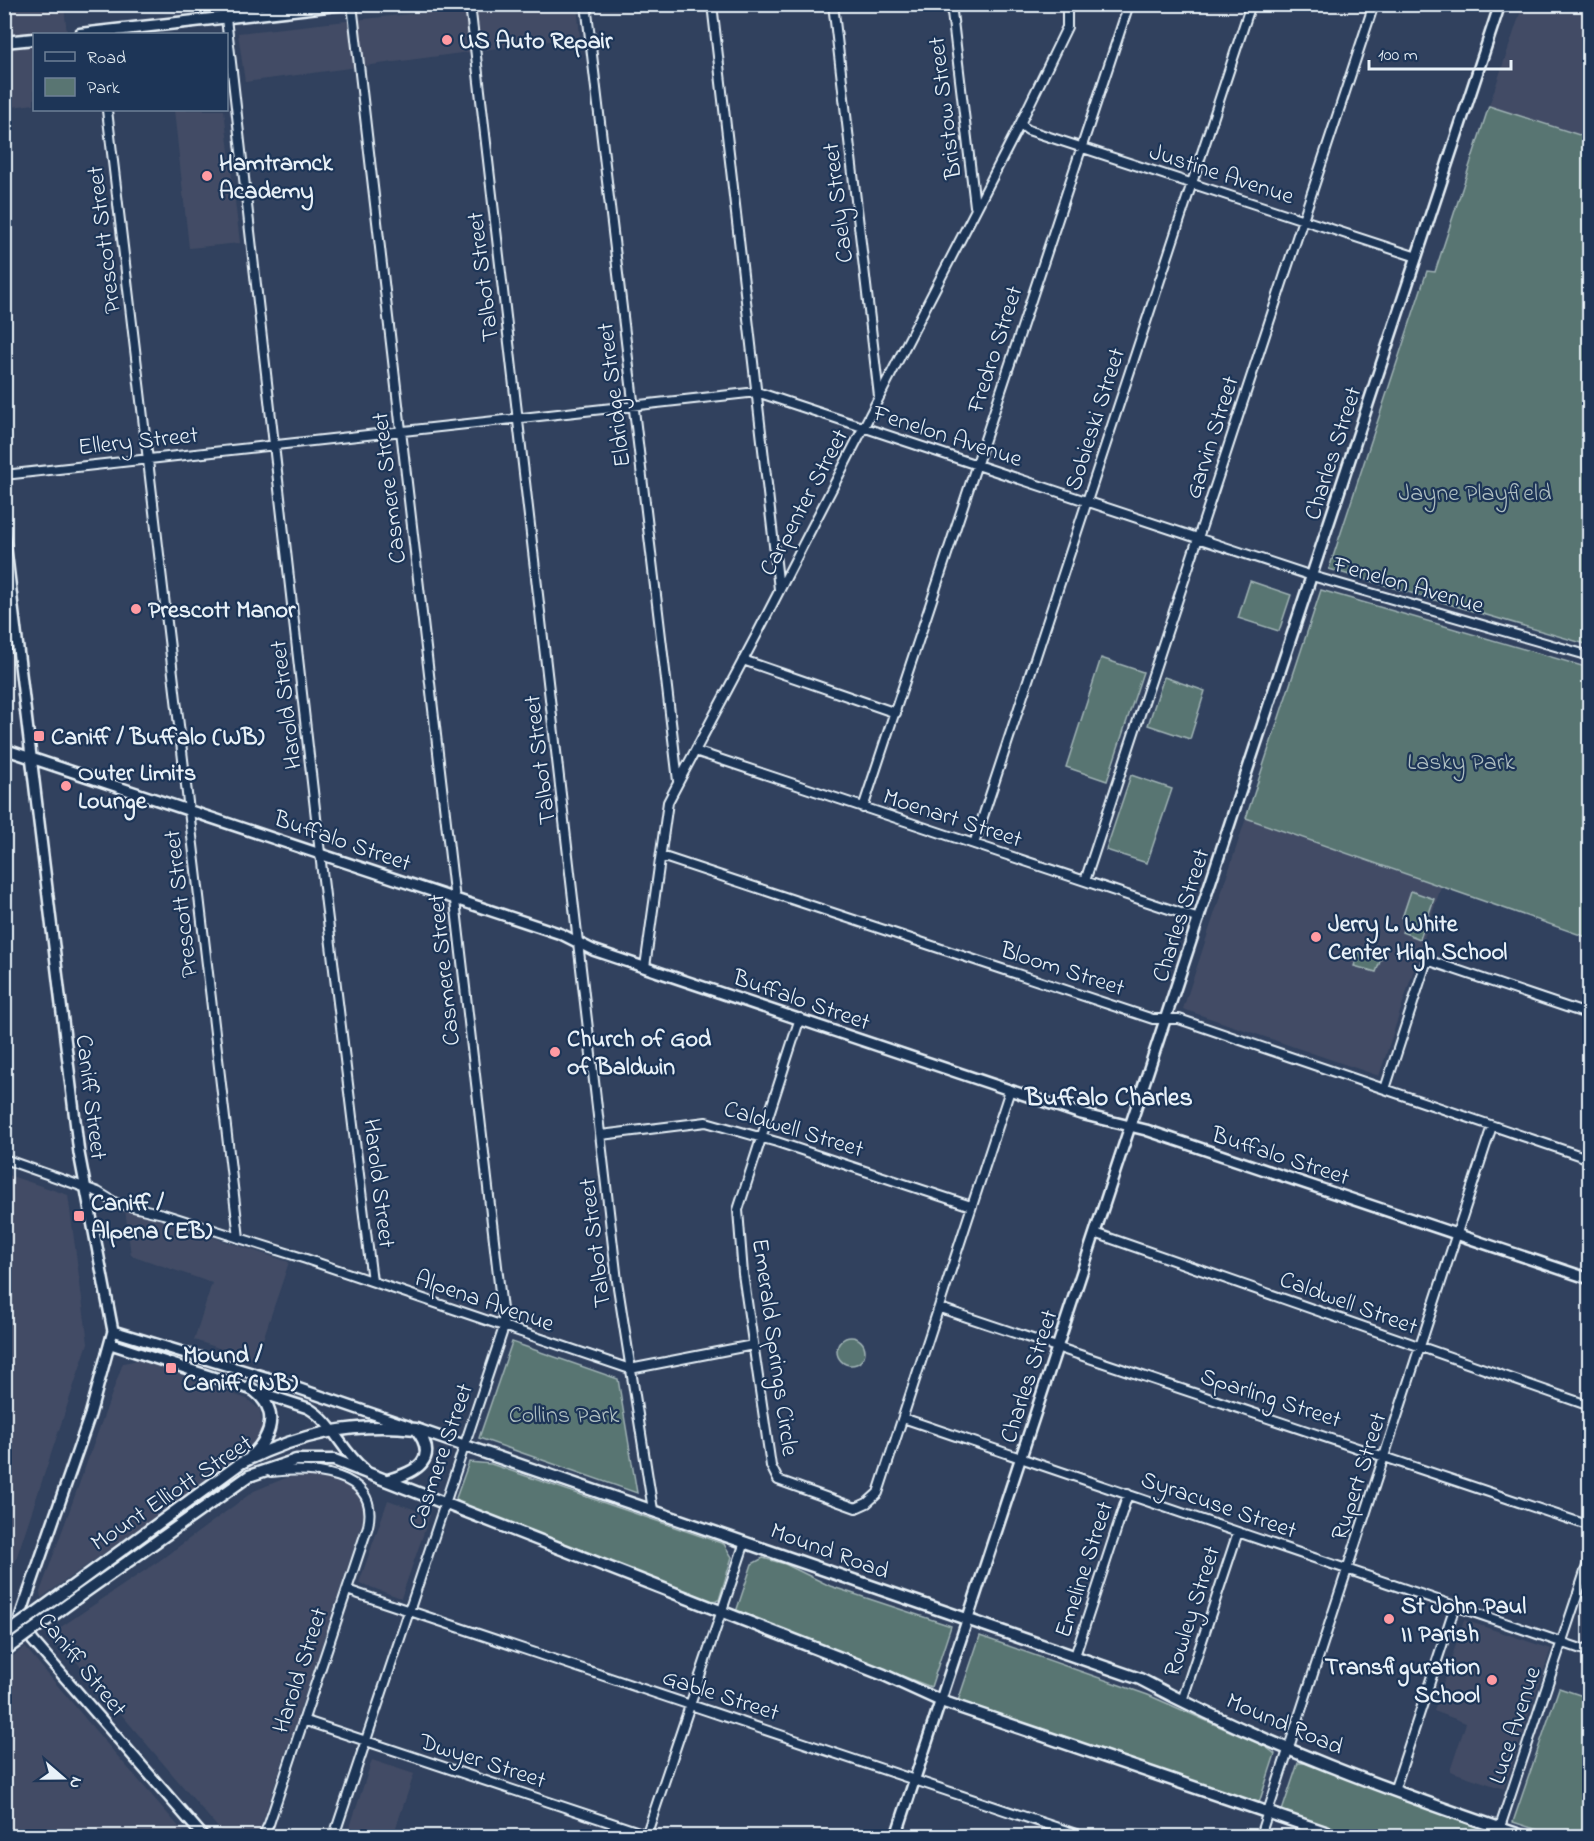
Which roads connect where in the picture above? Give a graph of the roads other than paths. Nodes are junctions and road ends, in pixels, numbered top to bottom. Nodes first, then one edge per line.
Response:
1 (345, 4) edge
2 (352, 4) edge
3 (470, 4) edge
4 (586, 4) edge
5 (712, 4) edge
6 (833, 4) edge
7 (951, 4) edge
8 (1067, 4) edge
9 (1129, 4) edge
10 (1251, 4) edge
11 (1374, 4) edge
12 (1500, 4) edge
13 (226, 18) junction
14 (106, 33) edge
15 (228, 33) edge
16 (228, 36) edge
17 (33, 39) edge
18 (4, 42) edge
19 (107, 111) edge
20 (1020, 124) junction
21 (1082, 147) junction
22 (1192, 184) junction
23 (975, 207) junction
24 (1303, 220) junction
25 (1417, 257) junction
26 (757, 392) junction
27 (879, 398) junction
28 (634, 404) junction
29 (518, 419) junction
30 (864, 427) junction
31 (401, 432) junction
32 (275, 447) junction
33 (148, 459) junction
34 (977, 465) junction
35 (4, 475) edge
36 (1088, 502) junction
37 (4, 532) edge
38 (1198, 538) junction
39 (1312, 576) junction
40 (779, 590) junction
41 (1590, 656) edge
42 (743, 660) junction
43 (896, 713) junction
44 (4, 749) edge
45 (695, 751) junction
46 (31, 758) junction
47 (678, 782) junction
48 (863, 808) junction
49 (189, 809) junction
50 (974, 844) junction
51 (322, 854) junction
52 (661, 856) junction
53 (1085, 881) junction
54 (456, 899) junction
55 (1198, 919) junction
56 (579, 942) junction
57 (645, 967) junction
58 (1590, 1015) edge
59 (1167, 1017) junction
60 (800, 1018) junction
61 (1385, 1089) junction
62 (1010, 1090) junction
63 (1492, 1126) junction
64 (1130, 1127) junction
65 (601, 1135) junction
66 (762, 1138) junction
67 (4, 1159) edge
68 (1590, 1159) edge
69 (84, 1187) junction
70 (971, 1206) junction
71 (1095, 1233) junction
72 (1457, 1234) junction
73 (239, 1238) junction
74 (1590, 1279) edge
75 (372, 1281) junction
76 (940, 1308) junction
77 (504, 1327) junction
78 (113, 1331) junction
79 (111, 1344) junction
80 (753, 1345) junction
81 (1058, 1347) junction
82 (1420, 1348) junction
83 (630, 1369) junction
84 (249, 1387) junction
85 (1590, 1406) edge
86 (903, 1418) junction
87 (416, 1429) junction
88 (335, 1432) junction
89 (465, 1446) junction
90 (1385, 1456) junction
91 (1022, 1458) junction
92 (241, 1463) junction
93 (367, 1472) junction
94 (249, 1476) junction
95 (388, 1480) junction
96 (1128, 1494) junction
97 (445, 1504) junction
98 (653, 1509) junction
99 (1590, 1526) edge
100 (1238, 1532) junction
101 (746, 1542) junction
102 (1590, 1557) edge
103 (1348, 1569) junction
104 (347, 1590) junction
105 (1455, 1606) junction
106 (409, 1610) junction
107 (720, 1612) junction
108 (968, 1622) junction
109 (4, 1636) edge
110 (1562, 1643) junction
111 (4, 1651) edge
112 (1590, 1652) edge
113 (1075, 1656) junction
114 (941, 1701) junction
115 (1182, 1701) junction
116 (691, 1704) junction
117 (303, 1720) junction
118 (366, 1741) junction
119 (1289, 1748) junction
120 (915, 1779) junction
121 (1394, 1791) junction
122 (1268, 1812) junction
123 (1498, 1833) edge
124 (203, 1836) edge
125 (262, 1836) edge
126 (334, 1836) edge
127 (648, 1836) edge
128 (896, 1836) edge
129 (1082, 1836) edge
130 (1260, 1836) edge
131 (1337, 1836) edge
132 (1523, 1836) edge

1 - 13 main road
2 - 31 street, Casmere Street
3 - 29 street, Talbot Street
4 - 28 street, Eldridge Street
5 - 26 street
6 - 27 street, Caely Street
7 - 23 street, Bristow Street
8 - 20 street, Carpenter Street
9 - 21 street, Fredro Street
10 - 22 street, Sobieski Street
11 - 24 street, Garvin Street
12 - 25 street, Charles Street
13 - 14 main road
13 - 15 street, Harold Street
16 - 32 street, Harold Street
17 - 18 main road
19 - 33 street, Prescott Street
20 - 21 street, Justine Avenue
20 - 23 street, Carpenter Street
21 - 22 street, Justine Avenue
21 - 34 street, Fredro Street
22 - 24 street, Justine Avenue
22 - 36 street, Sobieski Street
23 - 27 street, Carpenter Street
24 - 25 street, Justine Avenue
24 - 38 street, Garvin Street
25 - 39 street, Charles Street
26 - 28 street, Fenelon Avenue
26 - 30 street, Fenelon Avenue
26 - 40 street
27 - 30 street, Carpenter Street
28 - 29 street, Fenelon Avenue
28 - 47 street, Eldridge Street
29 - 31 street, Fenelon Avenue
29 - 56 street, Talbot Street
30 - 34 street, Fenelon Avenue
30 - 40 street, Carpenter Street
31 - 32 street, Fenelon Avenue
31 - 54 street, Casmere Street
32 - 33 street, Ellery Street
32 - 51 street, Harold Street
33 - 35 street, Ellery Street
33 - 49 street, Prescott Street
34 - 36 street, Fenelon Avenue
34 - 43 street, Fredro Street
36 - 38 street, Fenelon Avenue
36 - 50 street, Sobieski Street
37 - 46 street, Caniff Street
38 - 39 street, Fenelon Avenue
38 - 53 street, Garvin Street
39 - 41 street, Fenelon Avenue
39 - 55 street, Charles Street
40 - 42 street, Carpenter Street
42 - 43 street
42 - 45 street, Carpenter Street
43 - 48 street, Fredro Street
44 - 46 street, Buffalo Street
45 - 47 street, Carpenter Street
45 - 48 street, Moenart Street
46 - 49 street, Buffalo Street
46 - 69 street, Caniff Street
47 - 52 street, Carpenter Street
48 - 50 street, Moenart Street
49 - 51 street, Buffalo Street
49 - 73 street, Prescott Street
50 - 53 street, Moenart Street
51 - 54 street, Buffalo Street
51 - 75 street, Harold Street
52 - 57 street, Carpenter Street
52 - 59 street, Bloom Street
53 - 55 street, Moenart Street
54 - 56 street, Buffalo Street
54 - 77 street, Casmere Street
55 - 59 street, Charles Street
56 - 57 street, Buffalo Street
56 - 65 street, Talbot Street
57 - 60 street, Buffalo Street
58 - 61 street
59 - 61 street, Bloom Street
59 - 64 street, Charles Street
60 - 62 street, Buffalo Street
60 - 66 street, Emerald Springs Circle
61 - 63 street, Bloom Street
62 - 64 street, Buffalo Street
62 - 70 street, Emerald Springs Circle
63 - 68 street, Bloom Street
63 - 72 street, Rupert Street
64 - 71 street, Charles Street
64 - 72 street, Buffalo Street
65 - 66 street, Caldwell Street
65 - 83 street, Talbot Street
66 - 70 street, Caldwell Street
66 - 80 street, Emerald Springs Circle
67 - 69 street, Alpena Avenue
69 - 73 street, Alpena Avenue
69 - 78 street, Caniff Street
70 - 76 street, Emerald Springs Circle
71 - 81 street, Charles Street
71 - 82 street, Caldwell Street
72 - 74 street, Buffalo Street
72 - 82 street, Rupert Street
73 - 75 street, Alpena Avenue
75 - 77 street, Alpena Avenue
76 - 81 street, Sparling Street
76 - 86 street, Emerald Springs Circle
77 - 83 street, Alpena Avenue
77 - 89 street, Casmere Street
78 - 79 street, Caniff Street
78 - 87 street, Mound Road
79 - 84 street
79 - 124 street, Caniff Street
80 - 83 street, Alpena Avenue
80 - 86 street, Emerald Springs Circle
81 - 90 street, Sparling Street
81 - 91 street, Charles Street
82 - 85 street, Caldwell Street
82 - 90 street, Rupert Street
83 - 98 street, Talbot Street
84 - 88 street
84 - 92 main road
86 - 91 street, Syracuse Street
87 - 88 main road, Mount Elliott Street
87 - 89 main road, Mound Road
87 - 95 main road
88 - 92 main road, Mount Elliott Street
88 - 93 street
89 - 97 street, Casmere Street
89 - 98 main road, Mound Road
90 - 99 street, Sparling Street
90 - 103 street, Rupert Street
91 - 96 street, Syracuse Street
91 - 108 street, Charles Street
92 - 109 main road, Mount Elliott Street, bridge
93 - 94 main road, Mount Elliott Street
93 - 95 main road
94 - 104 street, Harold Street
94 - 111 main road, Mount Elliott Street, bridge
95 - 97 main road
96 - 100 street, Syracuse Street
96 - 113 street, Emeline Street
97 - 106 street, Casmere Street
97 - 107 main road
98 - 101 main road, Mound Road
100 - 103 street, Syracuse Street
100 - 115 street, Rowley Street
101 - 107 street
101 - 108 main road, Mound Road
102 - 110 street, Luce Avenue
103 - 105 street, Syracuse Street
103 - 119 street, Rupert Street
104 - 106 street, Gable Street
104 - 117 street, Harold Street
105 - 110 street, Syracuse Street
105 - 121 street
106 - 116 street, Gable Street
106 - 118 street, Casmere Street
107 - 114 main road
107 - 116 street
108 - 113 main road, Mound Road
108 - 114 street, Charles Street
110 - 112 street, Syracuse Street
110 - 123 street, Luce Avenue
113 - 115 main road, Mound Road
114 - 120 street, Charles Street
114 - 122 main road
115 - 119 main road, Mound Road
116 - 120 street, Gable Street
116 - 127 street
117 - 118 street, Dwyer Street
117 - 125 street, Harold Street
118 - 126 street, Casmere Street
118 - 127 street, Dwyer Street
119 - 121 main road, Mound Road
119 - 122 street, Rupert Street
120 - 128 street, Charles Street
120 - 129 street, Gable Street
121 - 123 main road, Mound Road
122 - 130 street, Rupert Street
122 - 131 main road
123 - 132 main road, Mound Road

